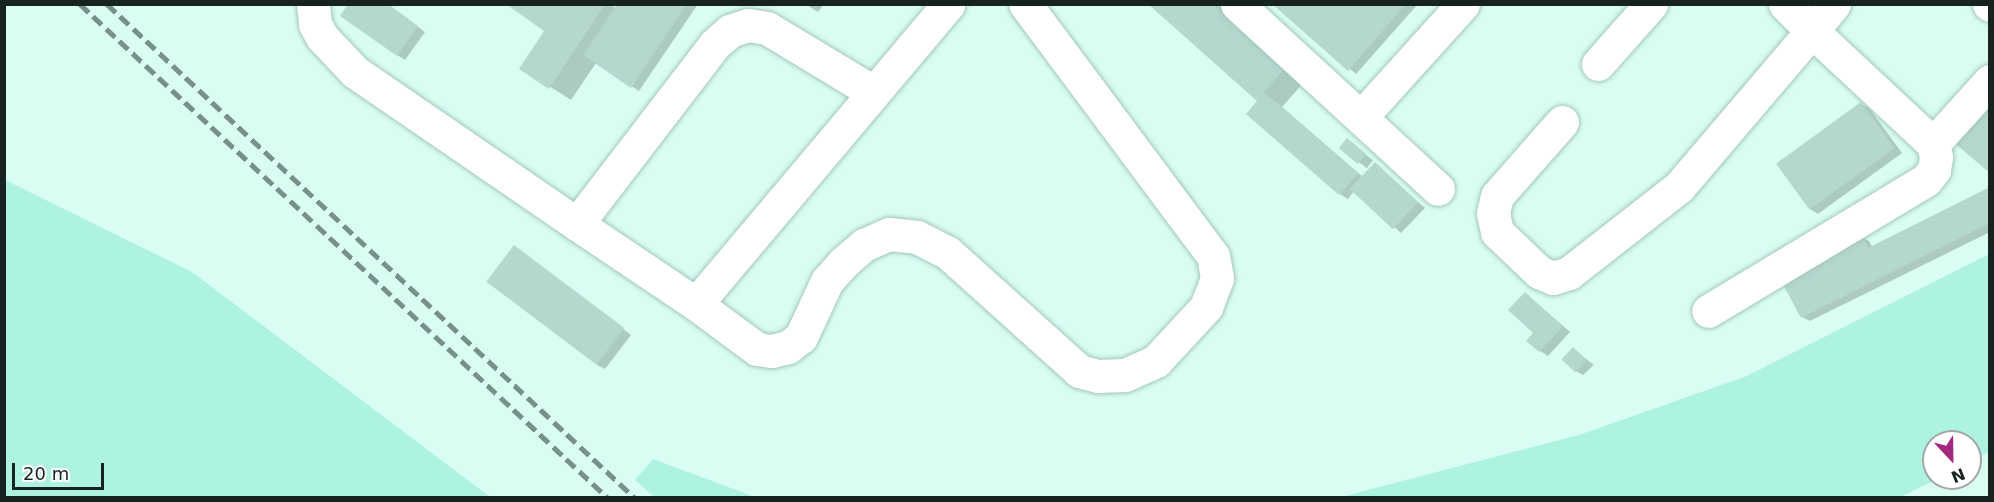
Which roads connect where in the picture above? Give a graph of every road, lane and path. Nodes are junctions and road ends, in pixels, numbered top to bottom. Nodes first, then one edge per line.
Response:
1 (313, 4) edge
2 (949, 4) edge
3 (1025, 4) edge
4 (1237, 4) edge
5 (1464, 4) edge
6 (1651, 4) edge
7 (1785, 4) edge
8 (1834, 4) edge
9 (1812, 31) junction
10 (1598, 64) dead end
11 (1989, 81) edge
12 (873, 92) junction
13 (1361, 117) junction
14 (1562, 122) dead end
15 (1933, 144) junction
16 (1438, 189) dead end
17 (577, 224) junction
18 (696, 304) junction
19 (1708, 311) dead end

1 - 17 lane
2 - 12 lane
3 - 18 lane
4 - 13 lane
5 - 13 lane
6 - 10 lane
7 - 9 lane
8 - 9 lane
9 - 14 lane
9 - 15 lane
11 - 15 lane
12 - 17 lane
12 - 18 lane
13 - 16 lane
15 - 19 lane
17 - 18 lane

